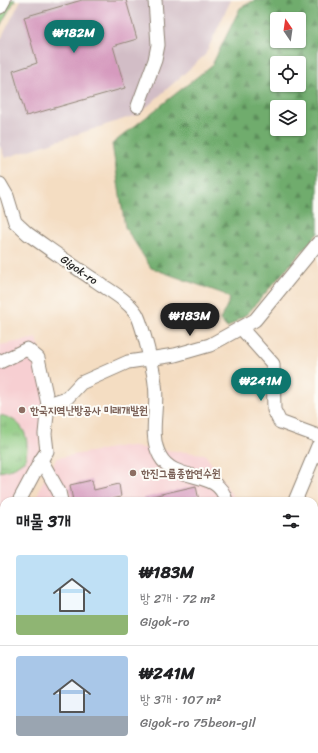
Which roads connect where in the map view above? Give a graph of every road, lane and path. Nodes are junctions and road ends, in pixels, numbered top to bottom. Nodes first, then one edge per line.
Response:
1 (4, 0) edge
2 (155, 0) edge
3 (0, 7) edge
4 (138, 106) dead end
5 (0, 184) edge
6 (318, 243) edge
7 (241, 328) junction
8 (150, 360) junction
9 (0, 362) edge
10 (48, 404) junction
11 (318, 436) edge
12 (318, 446) edge
13 (41, 460) junction
14 (21, 497) edge
15 (60, 497) edge
16 (225, 497) edge
17 (297, 497) edge

1 - 3 street
2 - 4 street
5 - 8 street, Gigok-ro
6 - 7 street
7 - 8 street
7 - 11 street
8 - 10 street
8 - 16 street, Gigok-ro
9 - 10 street
10 - 13 street
12 - 17 street
13 - 14 street
13 - 15 street

